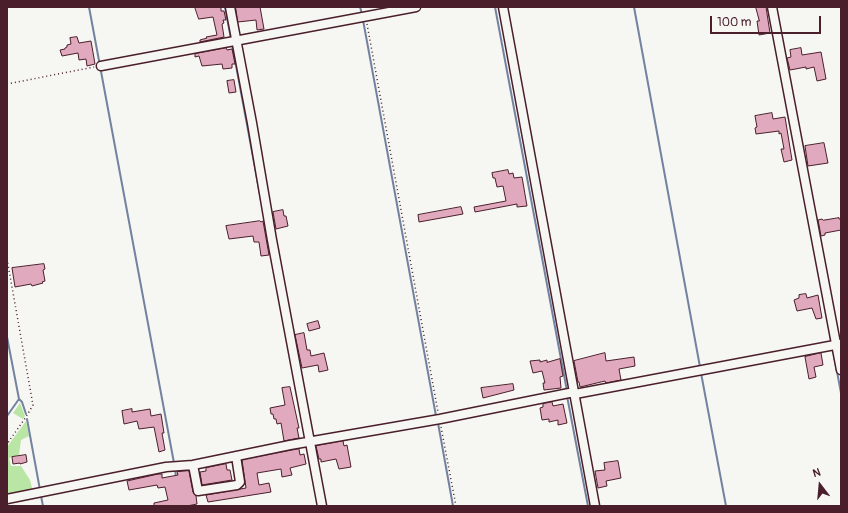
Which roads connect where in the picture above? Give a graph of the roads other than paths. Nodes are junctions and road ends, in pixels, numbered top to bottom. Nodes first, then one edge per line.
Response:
1 (230, 7) edge
2 (416, 7) edge
3 (503, 7) edge
4 (772, 7) edge
5 (233, 41) junction
6 (100, 66) road end
7 (839, 344) edge
8 (841, 370) edge
9 (571, 393) junction
10 (309, 441) junction
11 (236, 456) junction
12 (193, 465) junction
13 (7, 499) edge
14 (322, 506) edge
15 (595, 506) edge

1 - 5 street
2 - 5 street
3 - 9 street
4 - 7 street
5 - 6 street
5 - 10 street
7 - 8 street
7 - 9 street
9 - 10 street
9 - 15 street
10 - 11 street
10 - 14 street
11 - 12 street
11 - 12 street
12 - 13 street

